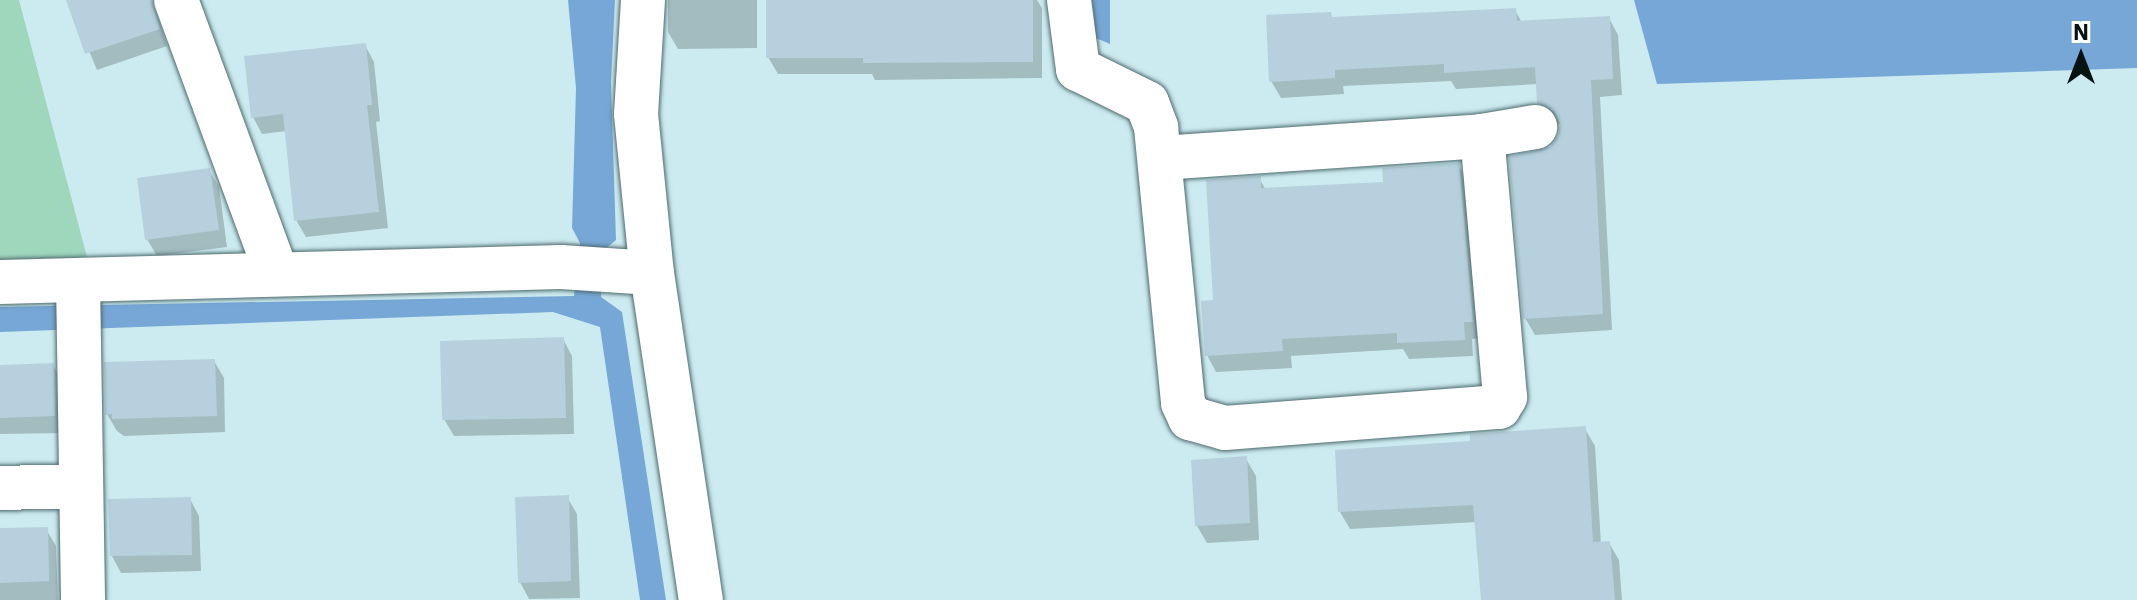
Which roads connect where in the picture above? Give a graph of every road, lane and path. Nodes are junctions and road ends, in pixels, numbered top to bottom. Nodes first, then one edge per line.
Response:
1 (176, 0) edge
2 (643, 0) edge
3 (1069, 0) edge
4 (1535, 127) dead end
5 (1482, 136) junction
6 (1161, 158) junction
7 (652, 273) junction
8 (277, 274) junction
9 (78, 280) junction
10 (0, 282) edge
11 (81, 486) junction
12 (0, 488) edge
13 (83, 600) edge
14 (701, 600) edge

1 - 8 street
2 - 7 street
3 - 6 street
4 - 5 street
5 - 6 street
5 - 6 street
7 - 8 street
7 - 14 street
8 - 9 street
9 - 10 street
9 - 11 street
11 - 12 street
11 - 13 street

